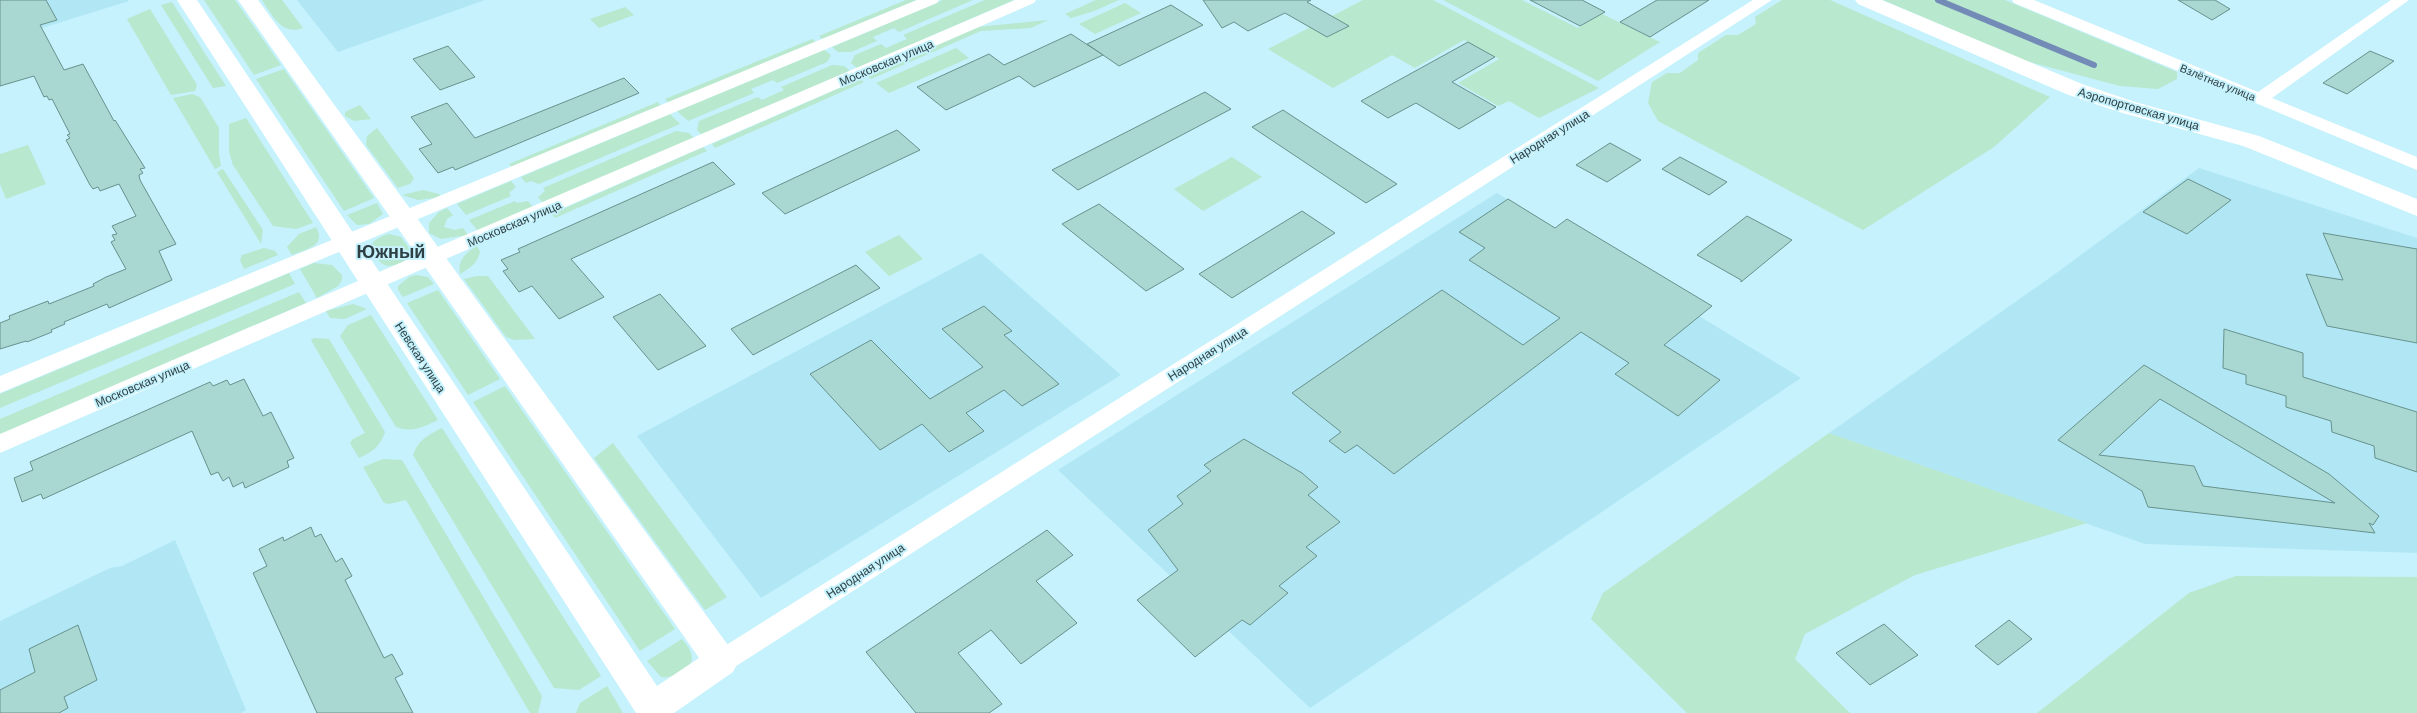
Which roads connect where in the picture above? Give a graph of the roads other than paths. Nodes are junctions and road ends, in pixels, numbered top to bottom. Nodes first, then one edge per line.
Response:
1 (187, 0) edge
2 (248, 0) edge
3 (930, 0) edge
4 (1028, 0) edge
5 (1764, 0) edge
6 (1865, 0) edge
7 (2020, 0) edge
8 (2401, 0) edge
9 (2259, 99) junction
10 (2417, 164) edge
11 (2417, 208) edge
12 (404, 218) junction
13 (346, 241) junction
14 (432, 258) junction
15 (373, 283) junction
16 (0, 385) edge
17 (0, 444) edge
18 (721, 662) junction
19 (653, 711) edge

1 - 13 street, Невская улица
2 - 12 street
3 - 12 street
4 - 14 street, Московская улица
5 - 18 street, Народная улица
6 - 11 street, Аэропортовская улица
7 - 9 street, Взлётная улица
8 - 9 street
9 - 10 street, Взлётная улица
12 - 13 street
12 - 14 street
13 - 15 street, Невская улица
13 - 16 street
14 - 15 street, Московская улица
14 - 18 street
15 - 17 street, Московская улица
15 - 19 street, Невская улица
18 - 19 street, Народная улица

